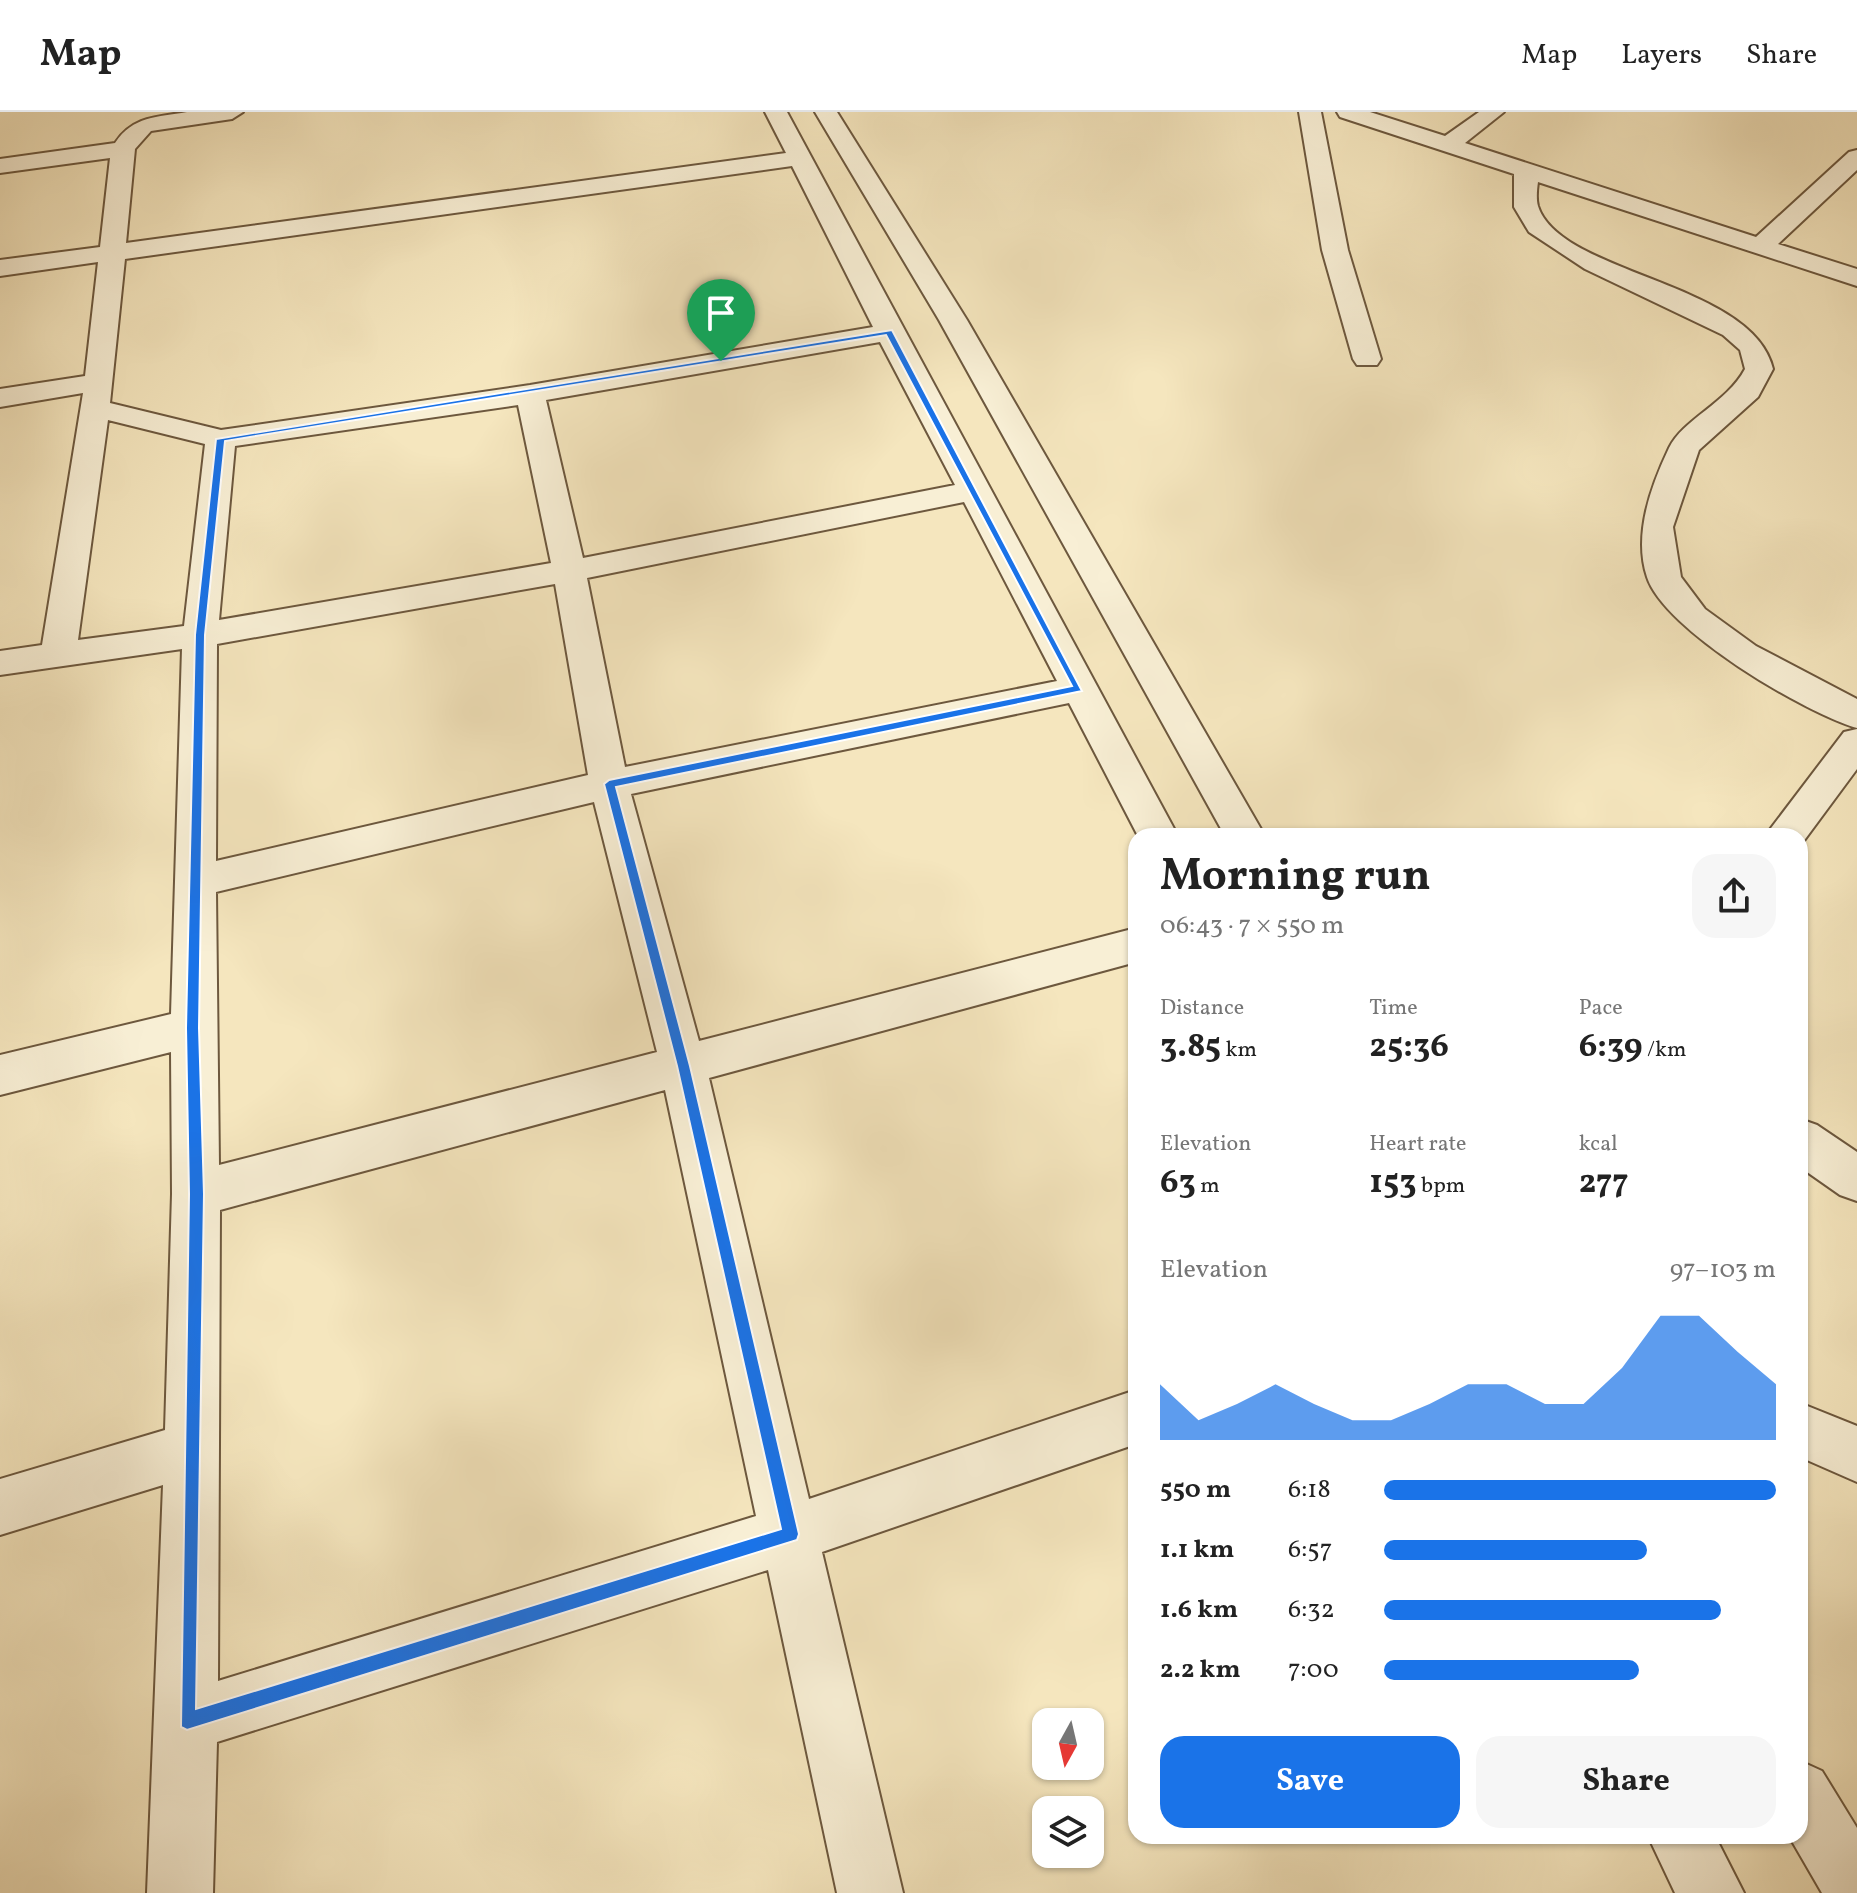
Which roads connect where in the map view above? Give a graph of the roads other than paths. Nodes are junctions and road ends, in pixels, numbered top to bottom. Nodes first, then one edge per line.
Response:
1 (232, 112) edge
2 (776, 112) edge
3 (826, 112) edge
4 (1310, 112) edge
5 (1348, 112) edge
6 (1493, 112) edge
7 (1447, 145) junction
8 (123, 149) junction
9 (1857, 157) edge
10 (801, 158) junction
11 (0, 166) edge
12 (1526, 171) junction
13 (1760, 247) junction
14 (112, 252) junction
15 (0, 268) edge
16 (1857, 278) edge
17 (889, 332) junction
18 (1367, 359) dead end
19 (530, 394) junction
20 (97, 395) junction
21 (0, 398) edge
22 (221, 439) junction
23 (973, 491) junction
24 (569, 571) junction
25 (200, 635) junction
26 (58, 654) junction
27 (0, 663) edge
28 (1078, 689) junction
29 (1857, 715) edge
30 (1857, 742) edge
31 (609, 784) junction
32 (1154, 828) edge
33 (1240, 828) edge
34 (1791, 828) edge
35 (197, 881) junction
36 (1128, 947) edge
37 (193, 1028) junction
38 (683, 1066) junction
39 (0, 1075) edge
40 (1808, 1145) edge
41 (1857, 1179) edge
42 (196, 1194) junction
43 (1128, 1420) edge
44 (1808, 1433) edge
45 (189, 1450) junction
46 (1857, 1454) edge
47 (0, 1507) edge
48 (791, 1534) junction
49 (187, 1721) junction
50 (1808, 1807) edge
51 (1684, 1844) edge
52 (1857, 1890) edge
53 (180, 1893) edge
54 (870, 1893) edge
55 (1711, 1893) edge

1 - 8 street
2 - 10 street
3 - 33 street
4 - 18 street
5 - 7 street
6 - 7 street
7 - 12 street
8 - 11 street
8 - 14 street
9 - 13 street
10 - 14 street
10 - 17 street
12 - 13 street
12 - 29 street
13 - 16 street
14 - 15 street
14 - 20 street
17 - 19 street
17 - 23 street
19 - 22 street
19 - 24 street
20 - 21 street
20 - 22 street
20 - 26 street
22 - 25 street
23 - 24 street
23 - 28 street
24 - 25 street
24 - 31 street
25 - 26 street
25 - 35 street
26 - 27 street
28 - 31 street
28 - 32 street
30 - 34 street
31 - 35 street
31 - 38 street
35 - 37 street
36 - 38 street
37 - 39 street
37 - 42 street
38 - 42 street
38 - 48 street
40 - 41 street
42 - 45 street
43 - 48 street
44 - 46 street
45 - 47 street
45 - 49 street
48 - 49 street
48 - 54 street
49 - 53 street
50 - 52 street
51 - 55 street

